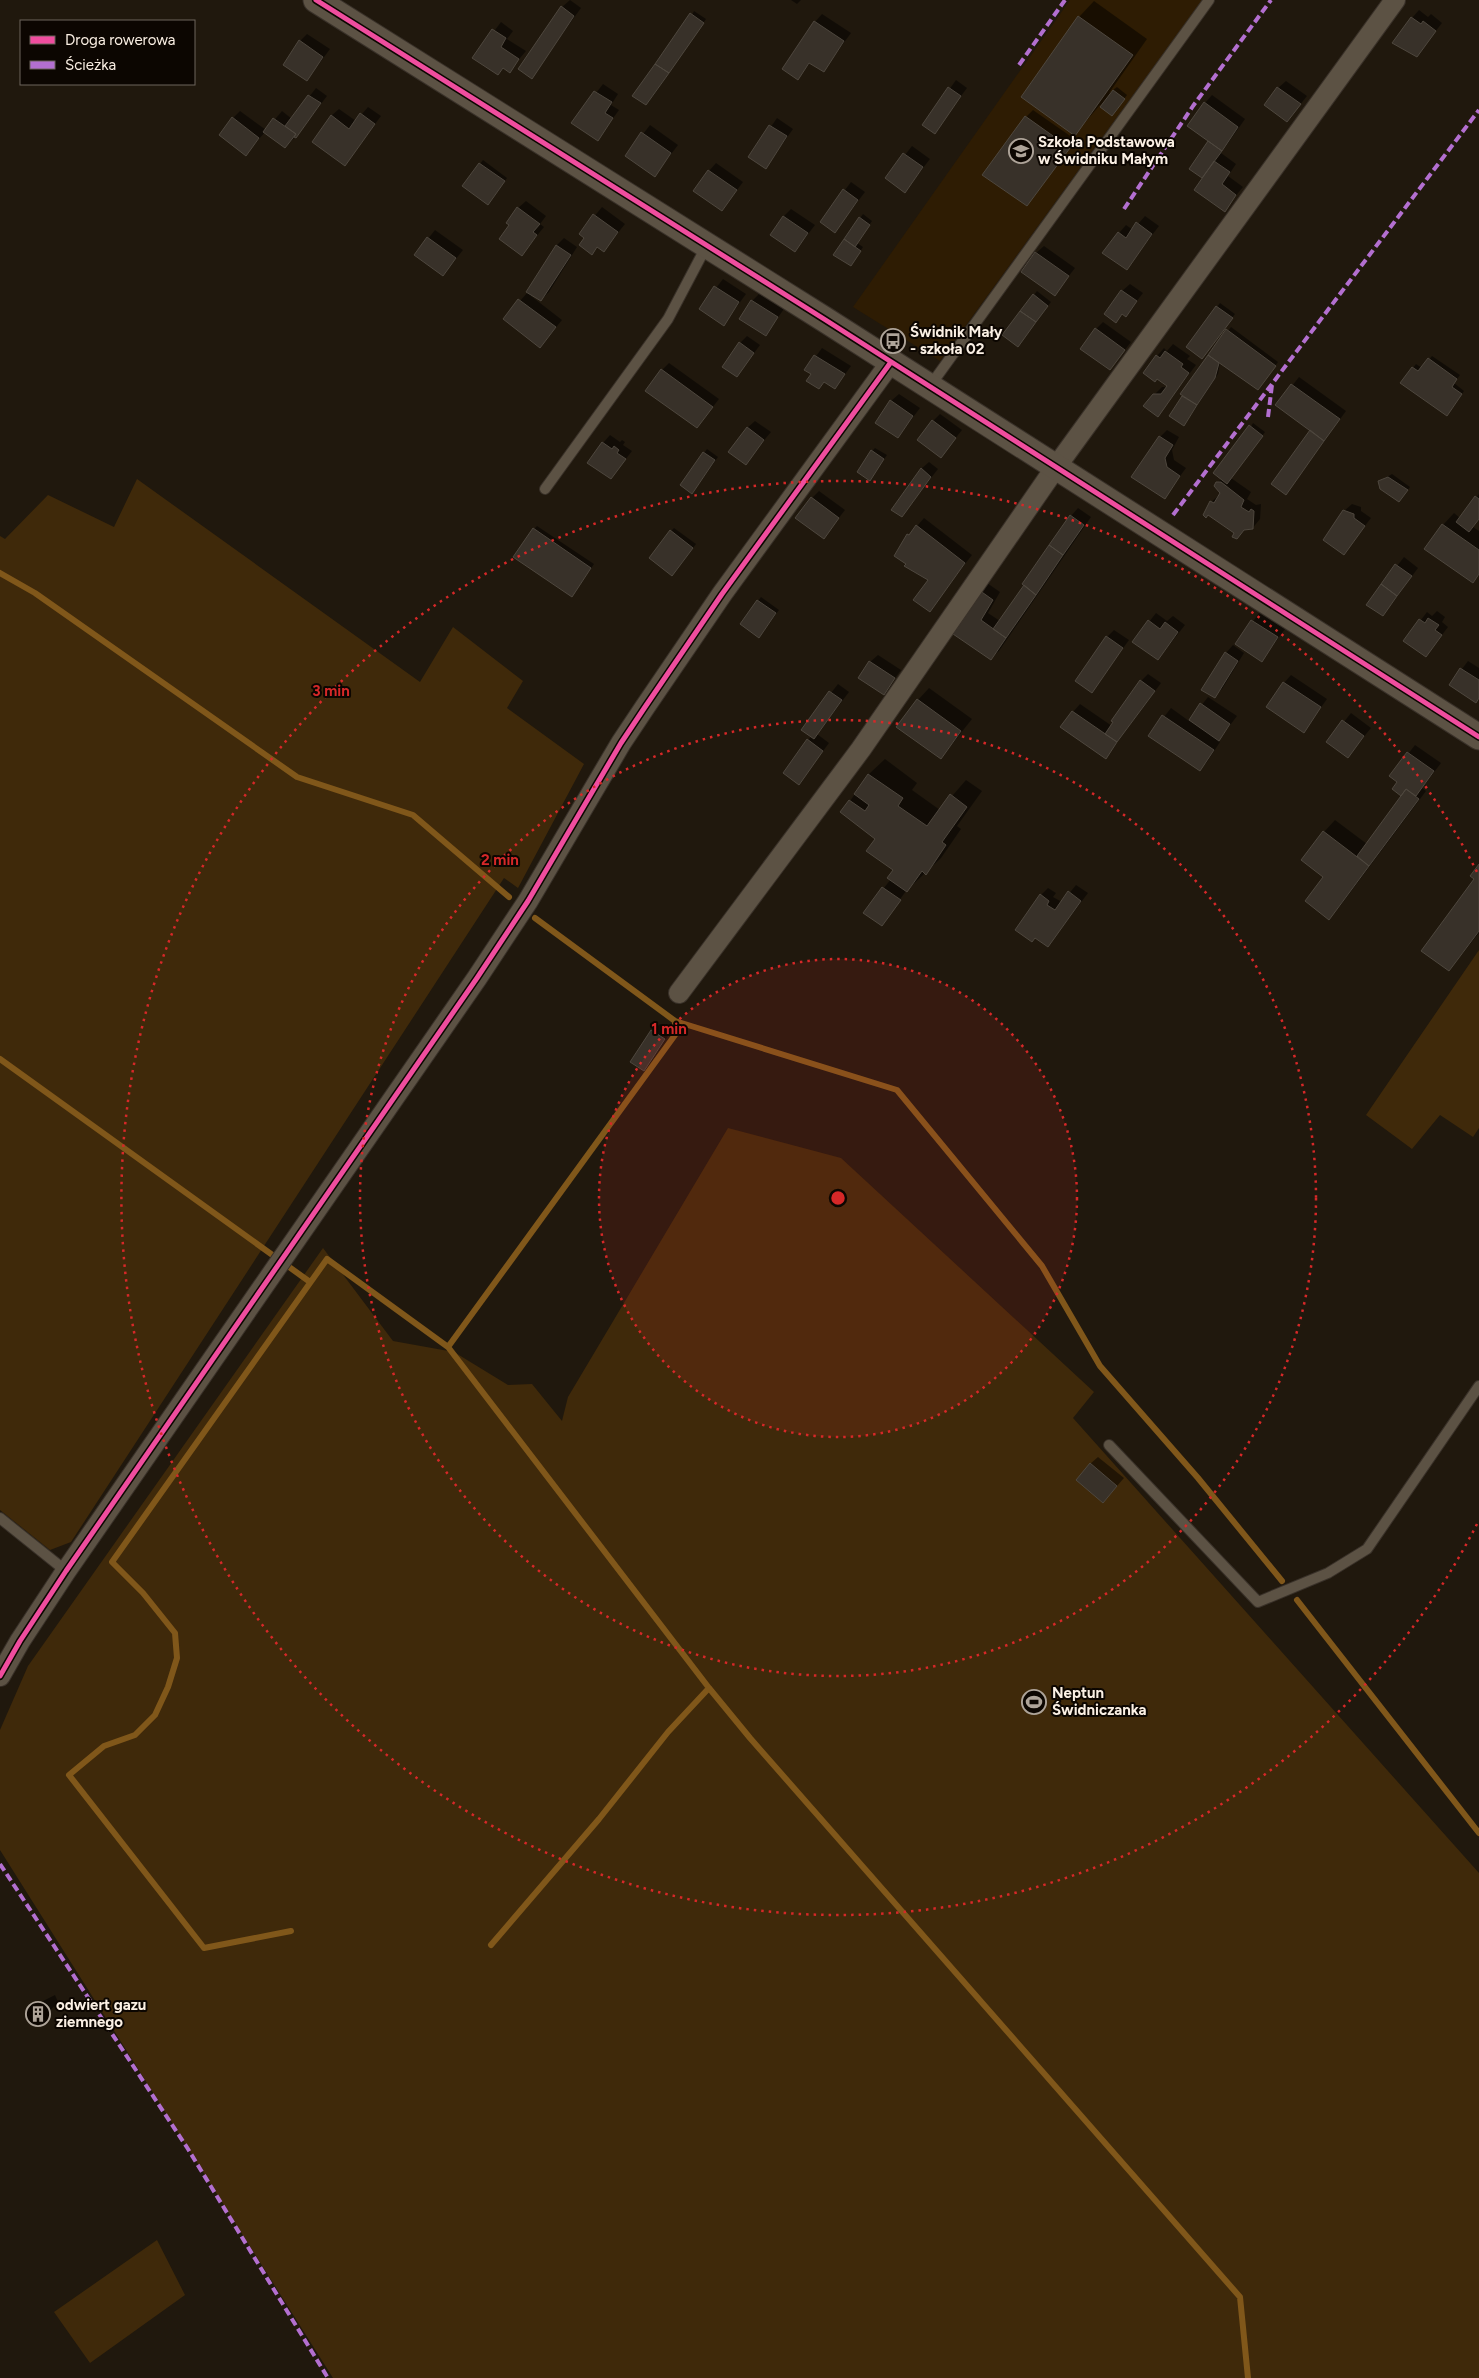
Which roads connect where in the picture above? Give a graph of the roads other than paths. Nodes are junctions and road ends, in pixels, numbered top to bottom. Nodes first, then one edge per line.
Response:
1 (316, 0) edge
2 (1209, 0) edge
3 (1395, 0) edge
4 (707, 245) junction
5 (891, 362) junction
6 (929, 387) junction
7 (1056, 467) junction
8 (544, 489) dead end
9 (1479, 737) edge
10 (679, 993) dead end
11 (1479, 1386) edge
12 (1109, 1445) dead end
13 (0, 1518) edge
14 (66, 1571) junction
15 (0, 1676) edge

1 - 4 street
2 - 6 lane
3 - 7 street
4 - 5 street
4 - 8 lane
5 - 6 street
5 - 14 street
6 - 7 street
7 - 9 street
7 - 10 street
11 - 12 lane
13 - 14 lane
14 - 15 street

